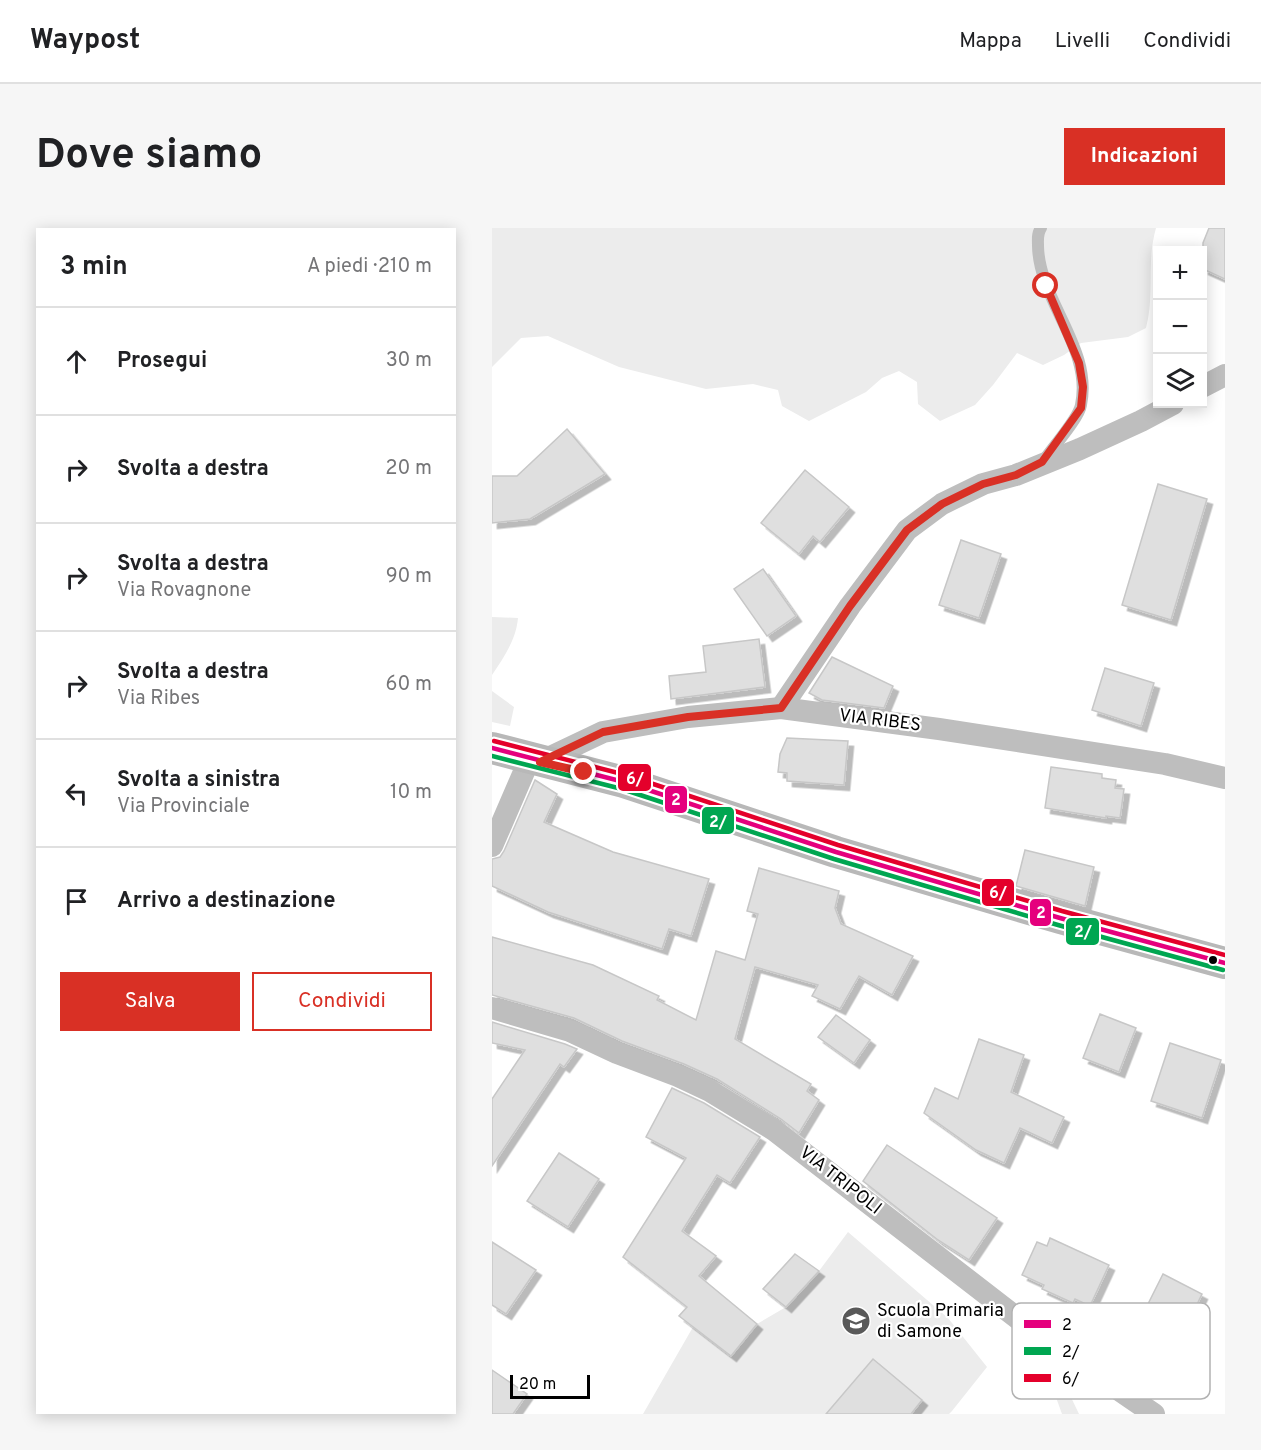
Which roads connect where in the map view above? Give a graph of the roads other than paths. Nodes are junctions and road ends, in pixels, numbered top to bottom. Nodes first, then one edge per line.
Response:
1 (1041, 228) edge
2 (1225, 375) edge
3 (1207, 385) edge
4 (1165, 408) edge
5 (1042, 462) junction
6 (781, 708) junction
7 (492, 748) edge
8 (535, 760) junction
9 (1225, 778) edge
10 (492, 846) edge
11 (1225, 963) edge
12 (492, 1008) edge
13 (1012, 1314) edge
14 (1132, 1399) edge
15 (1154, 1414) edge

1 - 5 lane
2 - 3 street
4 - 5 street
5 - 6 street
6 - 8 street, VIA RIBES
6 - 9 street, VIA RIBES
7 - 8 main road
8 - 10 street
8 - 11 main road
12 - 13 street, VIA TRIPOLI
14 - 15 street, VIA TRIPOLI

